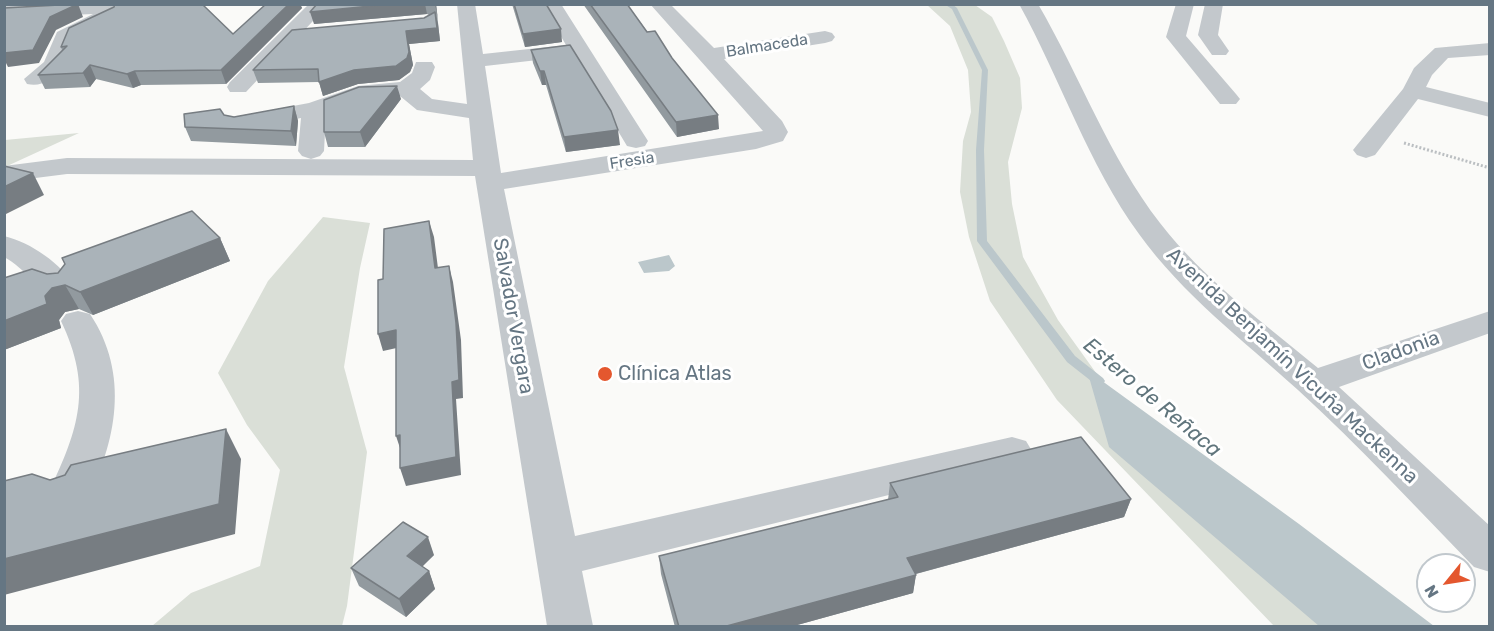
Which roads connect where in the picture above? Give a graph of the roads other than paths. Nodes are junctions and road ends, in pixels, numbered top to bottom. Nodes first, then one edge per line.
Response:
1 (197, 4) edge
2 (320, 4) edge
3 (466, 4) edge
4 (551, 4) edge
5 (658, 4) edge
6 (1185, 4) edge
7 (1214, 4) edge
8 (121, 8) junction
9 (1038, 10) edge
10 (4, 12) edge
11 (1490, 30) edge
12 (314, 33) edge
13 (292, 34) junction
14 (825, 37) dead end
15 (578, 46) junction
16 (1490, 47) edge
17 (1219, 51) dead end
18 (709, 55) junction
19 (473, 57) junction
20 (424, 67) dead end
21 (35, 79) dead end
22 (238, 87) dead end
23 (406, 89) junction
24 (1413, 91) junction
25 (1228, 99) dead end
26 (314, 109) junction
27 (1490, 110) edge
28 (480, 112) junction
29 (239, 122) edge
30 (774, 136) joint
31 (636, 141) dead end
32 (1372, 143) road end
33 (311, 151) dead end
34 (4, 174) edge
35 (488, 176) junction
36 (4, 244) edge
37 (60, 287) edge
38 (78, 321) dead end
39 (1490, 321) edge
40 (1312, 383) junction
41 (1012, 451) edge
42 (70, 492) edge
43 (1490, 554) edge
44 (556, 559) junction
45 (570, 627) edge

1 - 8 street
2 - 13 street
3 - 19 street, Salvador Vergara
4 - 15 street
5 - 18 street, Balmaceda
6 - 25 street
7 - 17 street
8 - 10 street
8 - 21 street
9 - 40 street, Avenida Benjamín Vicuña Mackenna
11 - 16 street
12 - 13 street
13 - 22 street
14 - 18 street, Balmaceda
15 - 19 street
15 - 31 street
16 - 24 street
18 - 30 street, Balmaceda
19 - 28 street, Salvador Vergara
20 - 23 street
23 - 26 street
23 - 28 street
24 - 27 street
24 - 32 street
26 - 29 street
26 - 33 street
28 - 35 street, Salvador Vergara
30 - 35 street, Fresia
34 - 35 street, Fresia
35 - 44 street, Salvador Vergara
36 - 37 street
38 - 42 street
39 - 40 street, Cladonia
40 - 43 street, Avenida Benjamín Vicuña Mackenna
41 - 44 street
44 - 45 street, Salvador Vergara

